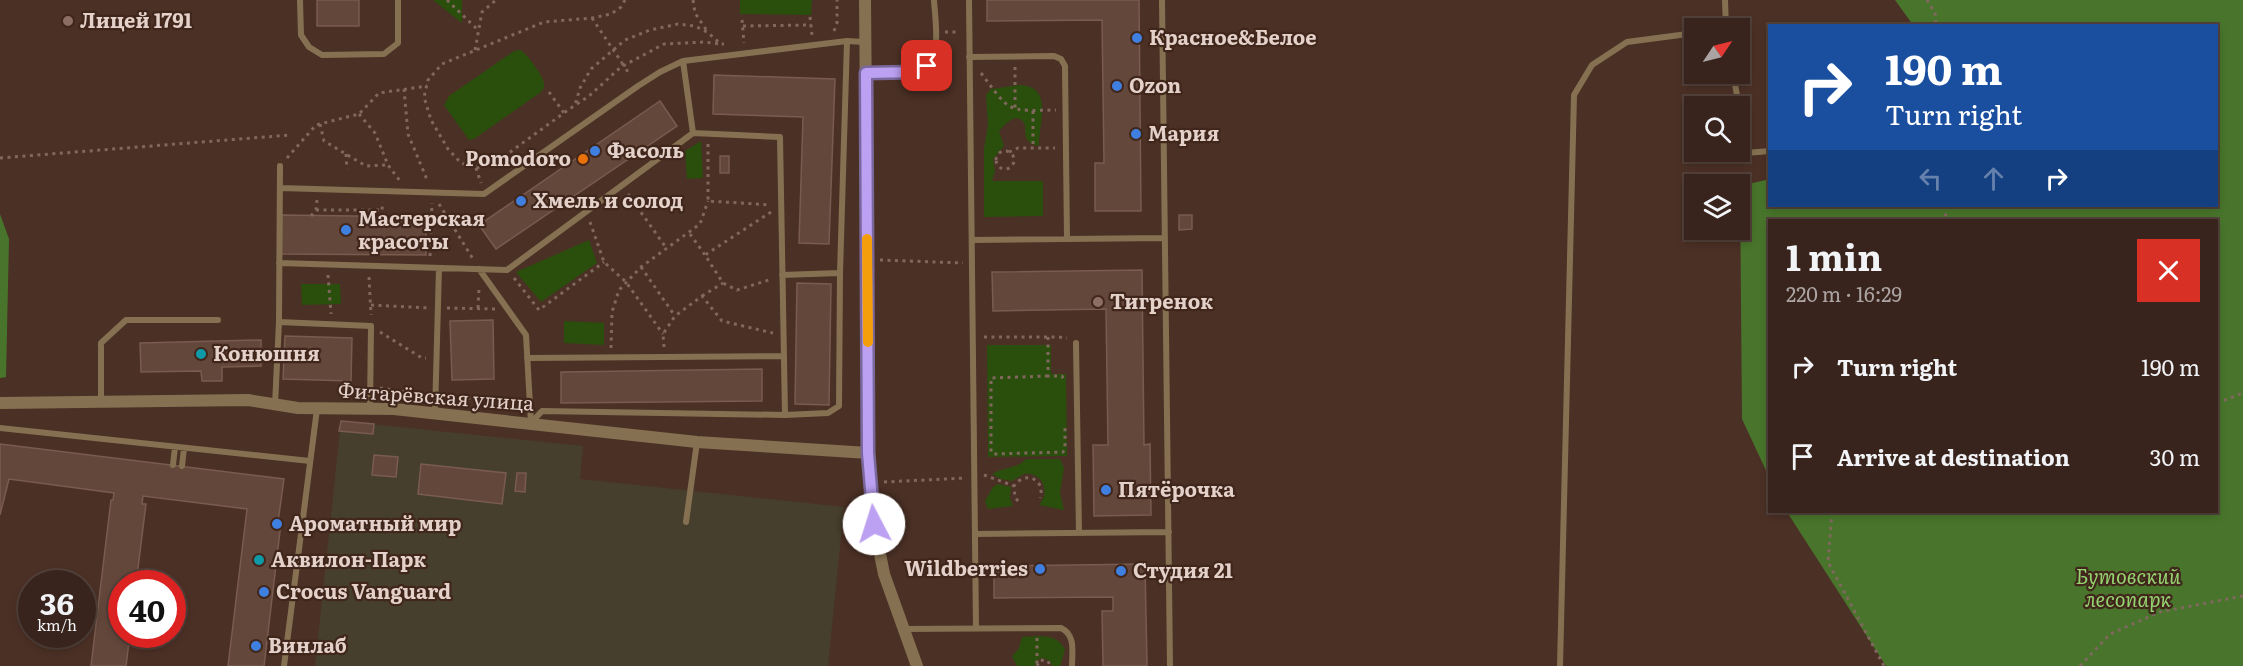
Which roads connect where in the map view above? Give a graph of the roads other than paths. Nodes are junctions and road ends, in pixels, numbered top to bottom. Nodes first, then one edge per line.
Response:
1 (300, 0) edge
2 (398, 0) edge
3 (865, 0) edge
4 (934, 0) edge
5 (969, 0) edge
6 (1162, 0) edge
7 (1725, 0) edge
8 (1726, 18) edge
9 (1684, 34) edge
10 (847, 42) junction
11 (865, 42) junction
12 (969, 57) junction
13 (682, 61) junction
14 (866, 73) junction
15 (693, 132) junction
16 (1768, 151) edge
17 (1750, 153) edge
18 (280, 166) road end
19 (280, 188) junction
20 (1165, 238) junction
21 (1067, 239) junction
22 (972, 240) junction
23 (279, 263) junction
24 (439, 268) junction
25 (479, 269) junction
26 (840, 273) junction
27 (782, 275) junction
28 (218, 320) dead end
29 (279, 322) junction
30 (1076, 343) road end
31 (784, 356) junction
32 (527, 358) junction
33 (101, 402) junction
34 (0, 403) edge
35 (275, 405) junction
36 (317, 409) junction
37 (370, 409) junction
38 (435, 414) junction
39 (785, 415) junction
40 (531, 423) junction
41 (0, 428) edge
42 (697, 442) junction
43 (175, 447) junction
44 (184, 448) junction
45 (868, 453) junction
46 (310, 461) junction
47 (173, 465) dead end
48 (182, 466) dead end
49 (686, 522) dead end
50 (1169, 532) junction
51 (1079, 533) junction
52 (975, 534) junction
53 (976, 628) junction
54 (903, 629) junction
55 (284, 666) edge
56 (917, 666) edge
57 (1072, 666) edge
58 (1170, 666) edge
59 (1560, 666) edge

1 - 2 lane
3 - 11 street
4 - 14 lane
5 - 12 lane
6 - 20 lane
7 - 8 lane
9 - 59 lane
10 - 11 lane
10 - 13 lane
10 - 26 lane
11 - 14 street
12 - 21 lane
12 - 22 lane
13 - 15 lane
13 - 19 lane
14 - 45 street
15 - 25 lane
15 - 27 lane
16 - 17 lane
18 - 19 lane
19 - 23 lane
20 - 21 lane
20 - 50 lane
21 - 22 lane
22 - 52 lane
23 - 24 lane
23 - 29 lane
24 - 25 lane
24 - 38 lane
25 - 32 lane
26 - 27 lane
26 - 39 lane
27 - 31 lane
28 - 33 lane
29 - 35 lane
29 - 37 lane
30 - 51 lane
31 - 32 lane
31 - 39 lane
32 - 40 lane
33 - 34 street, Фитарёвская улица
33 - 35 street, Фитарёвская улица
35 - 36 street, Фитарёвская улица
36 - 37 street, Фитарёвская улица
36 - 46 lane
37 - 38 street, Фитарёвская улица
38 - 40 street, Фитарёвская улица
39 - 40 lane
40 - 42 street, Фитарёвская улица
41 - 43 lane
42 - 45 street, Фитарёвская улица
42 - 49 lane
43 - 44 lane
43 - 47 lane
44 - 46 lane
44 - 48 lane
45 - 54 street
46 - 55 lane
50 - 51 lane
50 - 58 lane
51 - 52 lane
52 - 53 lane
53 - 54 lane
53 - 57 lane
54 - 56 street

